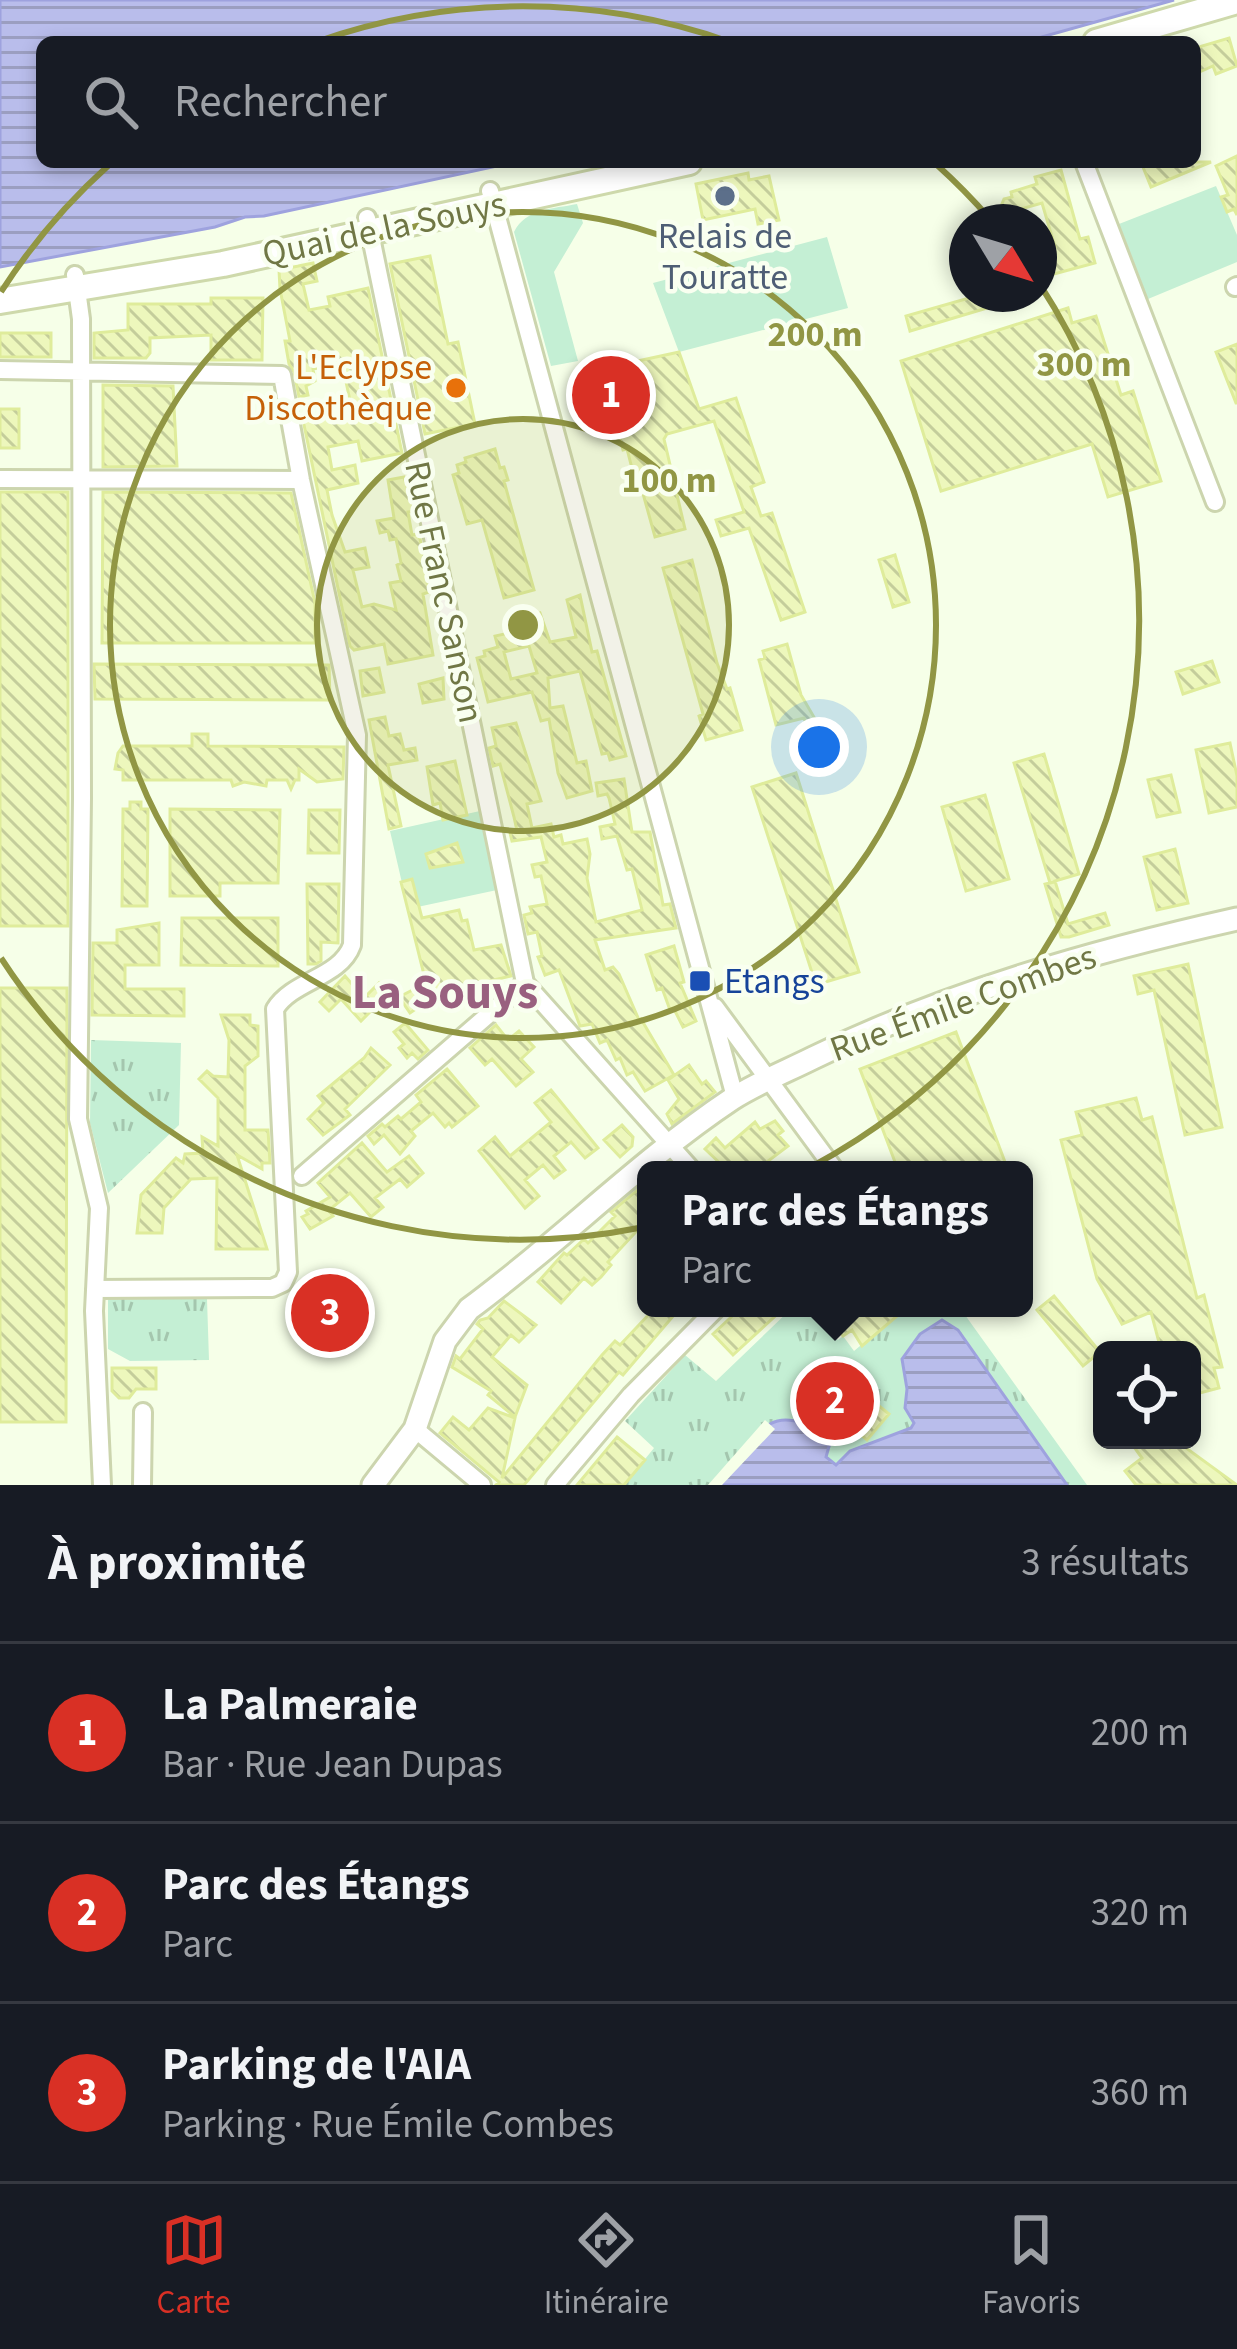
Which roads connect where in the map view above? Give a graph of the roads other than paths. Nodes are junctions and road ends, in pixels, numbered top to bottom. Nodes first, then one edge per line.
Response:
1 (1237, 2) edge
2 (1237, 19) edge
3 (1117, 36) edge
4 (1176, 36) edge
5 (594, 168) edge
6 (656, 168) edge
7 (1086, 168) edge
8 (492, 198) junction
9 (368, 225) junction
10 (76, 282) junction
11 (0, 288) edge
12 (0, 302) edge
13 (0, 370) edge
14 (81, 370) junction
15 (0, 479) edge
16 (81, 480) junction
17 (301, 480) junction
18 (1215, 502) dead end
19 (1237, 920) edge
20 (525, 983) junction
21 (711, 1001) junction
22 (771, 1079) junction
23 (735, 1097) junction
24 (670, 1145) junction
25 (651, 1161) edge
26 (684, 1161) edge
27 (829, 1161) edge
28 (637, 1172) edge
29 (302, 1176) dead end
30 (95, 1289) junction
31 (708, 1317) edge
32 (143, 1412) dead end
33 (415, 1429) junction
34 (102, 1485) edge
35 (142, 1485) edge
36 (373, 1485) edge
37 (482, 1485) edge
38 (555, 1485) edge

1 - 3 main road
2 - 4 main road
5 - 8 main road, Quai de la Souys
6 - 8 main road, Quai de la Souys
7 - 18 street
8 - 9 main road, Quai de la Souys
8 - 21 street
9 - 10 main road, Quai de la Souys
9 - 20 street, Rue Franc Sanson
10 - 11 main road, Quai de la Souys
10 - 12 main road, Quai de la Souys
10 - 14 street
13 - 14 street
14 - 16 street
14 - 17 street
15 - 16 street
16 - 17 street
16 - 30 street
17 - 30 street
19 - 22 street, Rue Émile Combes
20 - 24 street
20 - 29 street
21 - 22 street
21 - 23 street
22 - 23 street, Rue Émile Combes
22 - 27 street
23 - 24 street, Rue Émile Combes
24 - 25 street, Rue Émile Combes
24 - 26 street
28 - 33 street, Rue Émile Combes
30 - 34 street
31 - 38 street
32 - 35 street
33 - 36 street, Rue Émile Combes
33 - 37 street

